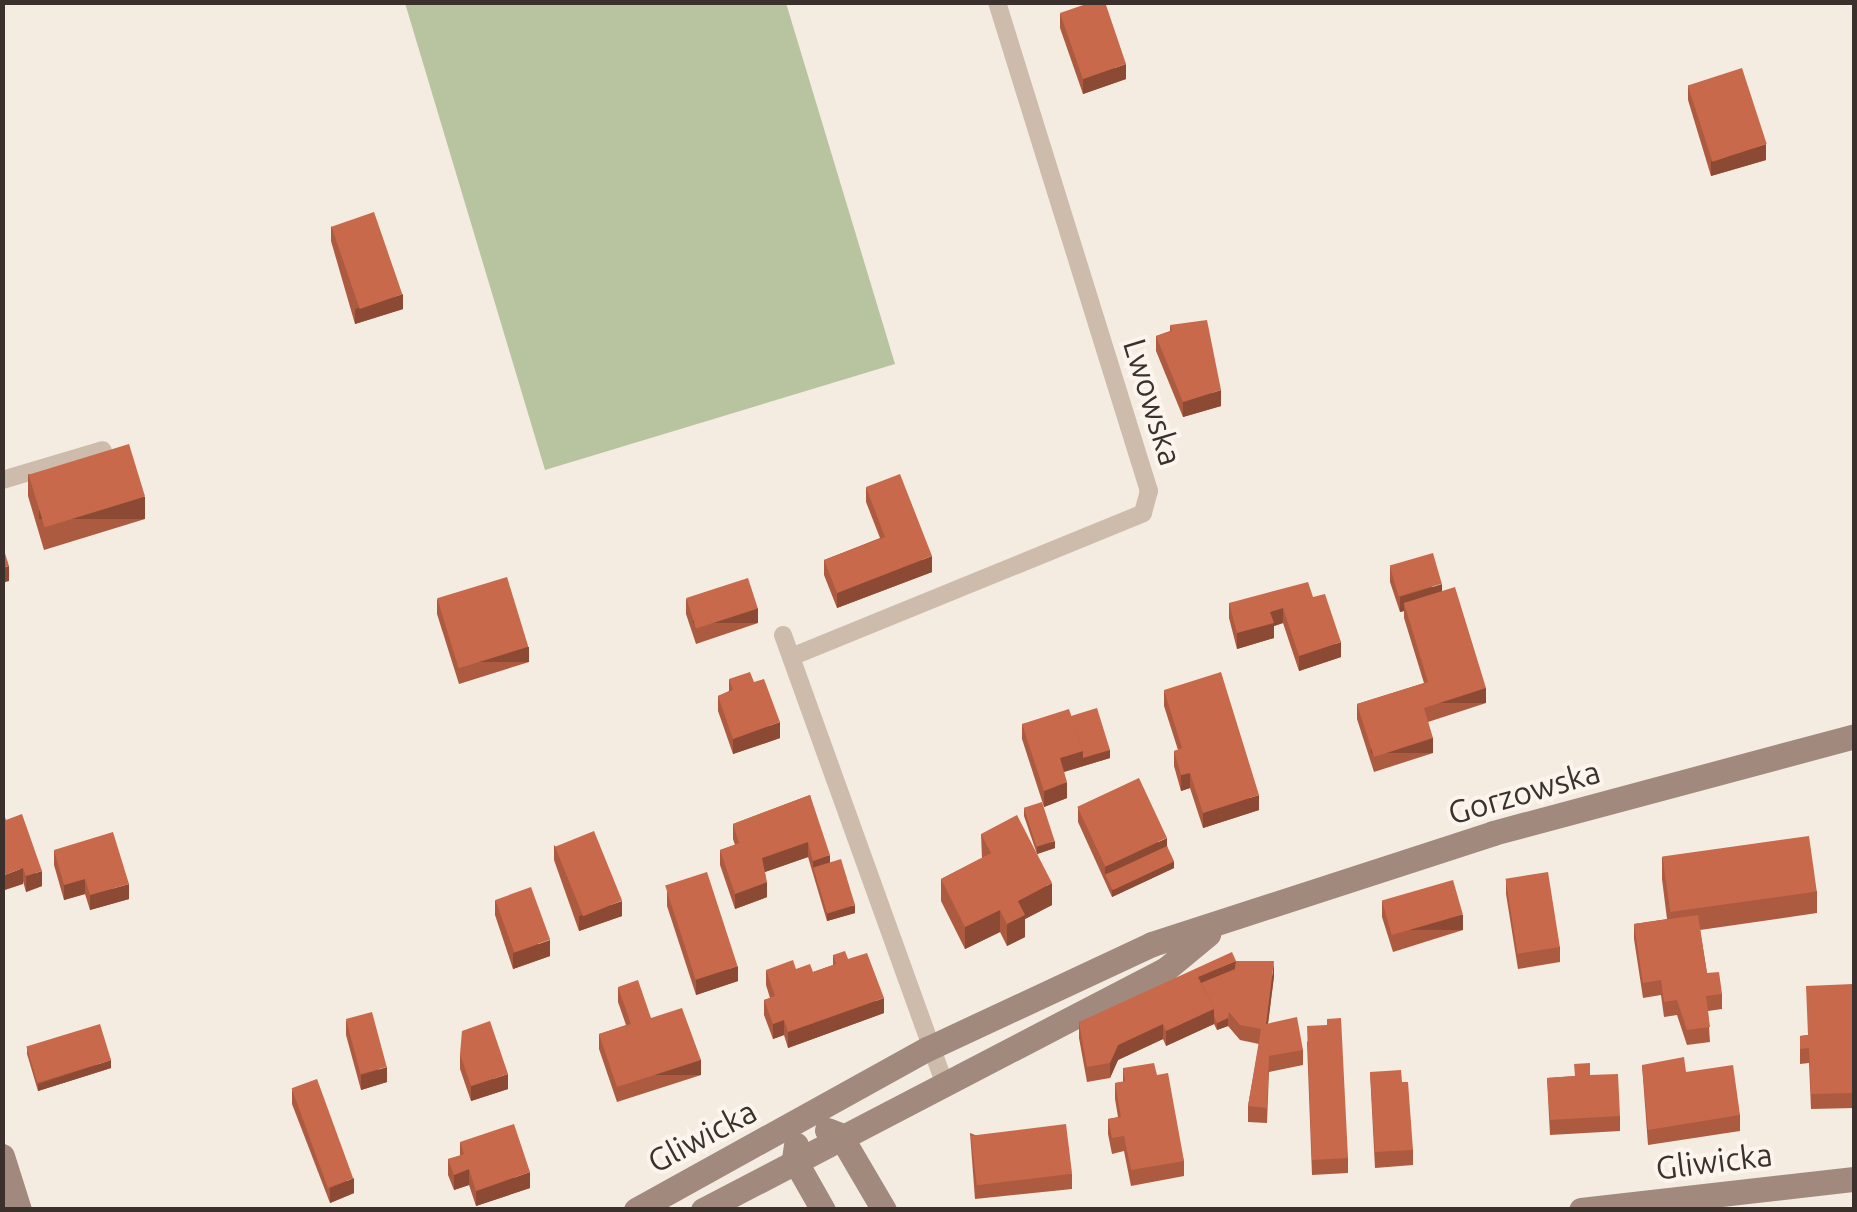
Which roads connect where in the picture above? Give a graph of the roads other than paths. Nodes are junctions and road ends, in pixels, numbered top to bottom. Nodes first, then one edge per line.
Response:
1 (996, 2) edge
2 (103, 450) edge
3 (2, 480) edge
4 (783, 634) dead end
5 (791, 656) junction
6 (1854, 736) edge
7 (1216, 928) junction
8 (927, 1049) junction
9 (944, 1082) junction
10 (800, 1120) junction
11 (840, 1135) junction
12 (2, 1156) edge
13 (794, 1160) junction
14 (1854, 1180) edge
15 (19, 1210) edge
16 (636, 1210) edge
17 (703, 1210) edge
18 (823, 1210) edge
19 (884, 1210) edge
20 (1581, 1210) edge

1 - 5 lane, Lwowska
2 - 3 lane
4 - 5 lane
5 - 8 lane
6 - 7 main road, Gorzowska
7 - 8 main road, Gorzowska
7 - 9 main road, Gorzowska
8 - 9 lane
8 - 10 main road, Gorzowska
9 - 11 main road, Gorzowska
10 - 11 main road, Gliwicka
10 - 13 main road, Gliwicka
10 - 16 main road, Gliwicka
11 - 13 main road, Gorzowska
11 - 19 main road
12 - 15 main road
13 - 17 main road, Gliwicka
13 - 18 main road, Gliwicka
14 - 20 main road, Gliwicka

